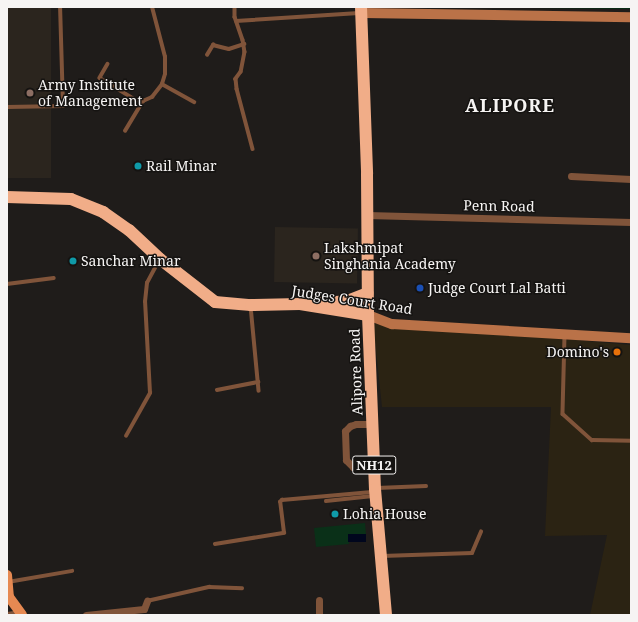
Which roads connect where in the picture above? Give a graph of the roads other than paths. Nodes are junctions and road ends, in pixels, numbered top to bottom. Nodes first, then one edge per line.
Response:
1 (60, 7) edge
2 (152, 7) edge
3 (235, 7) edge
4 (362, 10) edge
5 (631, 17) edge
6 (236, 21) junction
7 (244, 44) junction
8 (207, 56) dead end
9 (108, 64) dead end
10 (162, 84) junction
11 (143, 101) junction
12 (194, 102) dead end
13 (7, 107) edge
14 (125, 131) dead end
15 (254, 149) dead end
16 (570, 176) dead end
17 (631, 179) edge
18 (7, 197) edge
19 (368, 215) junction
20 (631, 222) edge
21 (160, 259) junction
22 (54, 278) dead end
23 (7, 284) edge
24 (368, 293) junction
25 (300, 304) junction
26 (251, 305) junction
27 (368, 315) junction
28 (565, 335) junction
29 (631, 338) edge
30 (258, 382) junction
31 (216, 390) dead end
32 (259, 391) dead end
33 (373, 424) junction
34 (126, 436) dead end
35 (631, 441) edge
36 (374, 468) junction
37 (426, 486) dead end
38 (375, 492) junction
39 (326, 501) dead end
40 (481, 532) dead end
41 (215, 544) dead end
42 (380, 556) junction
43 (72, 571) dead end
44 (7, 579) edge
45 (242, 588) dead end
46 (319, 600) dead end
47 (146, 601) joint
48 (7, 614) edge
49 (21, 614) edge
50 (86, 615) edge
51 (320, 615) edge
52 (386, 615) edge

1 - 13 lane
2 - 10 lane
3 - 6 lane
4 - 5 street
4 - 6 lane
4 - 19 highway, Alipore Road / NH12
6 - 7 lane
7 - 8 lane
7 - 15 lane
9 - 11 lane
10 - 11 lane
10 - 12 lane
11 - 14 lane
16 - 17 street
18 - 21 highway, Judges Court Road
19 - 20 street, Penn Road
19 - 24 highway, Alipore Road / NH12
21 - 26 highway, Judges Court Road
21 - 34 lane
22 - 23 lane
24 - 25 highway
24 - 27 highway, Alipore Road / NH12
25 - 26 highway, Judges Court Road
25 - 27 highway, Judges Court Road
26 - 30 lane
27 - 28 street, Judges Court Road
27 - 33 highway, Alipore Road / NH12
28 - 29 street, Judges Court Road
28 - 35 lane
30 - 31 lane
30 - 32 lane
33 - 36 highway, Alipore Road / NH12
33 - 36 street
36 - 38 highway, Alipore Road / NH12
37 - 38 lane
38 - 39 lane
38 - 41 lane
38 - 42 highway, Alipore Road / NH12
40 - 42 lane
42 - 52 highway, Alipore Road / NH12
43 - 44 lane
44 - 49 main road
45 - 47 lane
46 - 51 street
47 - 50 street
48 - 49 street

